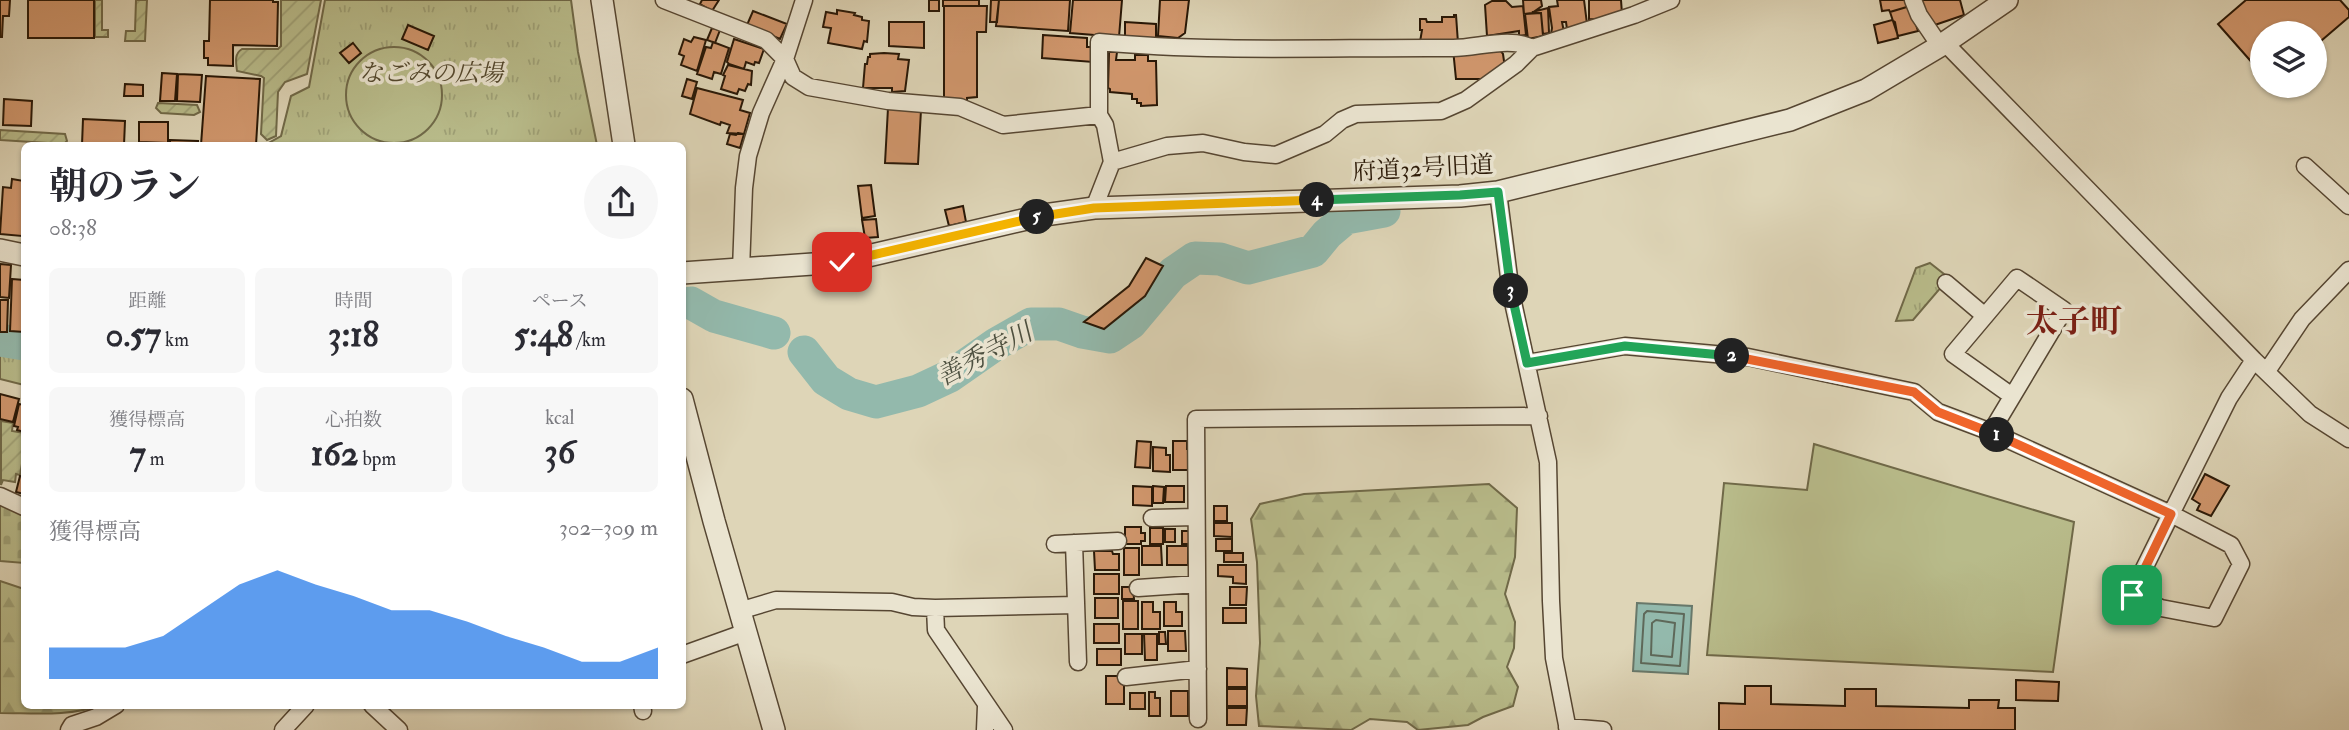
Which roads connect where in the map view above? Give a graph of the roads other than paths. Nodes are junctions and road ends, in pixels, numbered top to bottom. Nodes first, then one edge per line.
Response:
1 (602, 0) edge
2 (664, 0) edge
3 (804, 0) edge
4 (1671, 0) edge
5 (1913, 0) edge
6 (2007, 0) edge
7 (1632, 7) edge
8 (1943, 44) junction
9 (1532, 48) junction
10 (785, 59) junction
11 (1099, 115) junction
12 (624, 142) edge
13 (1112, 162) junction
14 (2305, 166) dead end
15 (1498, 192) junction
16 (2349, 206) edge
17 (1094, 208) junction
18 (0, 250) edge
19 (21, 254) edge
20 (741, 270) junction
21 (2349, 270) edge
22 (686, 273) edge
23 (1946, 283) dead end
24 (1985, 316) junction
25 (2254, 360) junction
26 (1527, 363) junction
27 (2267, 372) junction
28 (2012, 396) junction
29 (686, 414) edge
30 (1539, 416) junction
31 (1991, 432) junction
32 (2349, 439) edge
33 (0, 496) edge
34 (21, 506) edge
35 (2171, 514) junction
36 (1196, 517) junction
37 (1152, 519) dead end
38 (1118, 541) dead end
39 (1074, 543) junction
40 (1055, 544) dead end
41 (1197, 584) junction
42 (1139, 588) dead end
43 (1076, 605) junction
44 (935, 608) junction
45 (739, 611) junction
46 (746, 632) junction
47 (686, 653) edge
48 (1078, 662) dead end
49 (1198, 669) junction
50 (1126, 677) dead end
51 (986, 706) junction
52 (110, 709) edge
53 (302, 709) edge
54 (376, 709) edge
55 (1198, 719) dead end
56 (1568, 728) edge
57 (69, 730) edge
58 (283, 730) edge
59 (399, 730) edge
60 (774, 730) edge
61 (985, 730) edge
62 (1004, 730) edge
63 (1603, 730) edge

1 - 12 street
2 - 10 street
3 - 10 street
4 - 7 street
5 - 8 street
6 - 8 street, 府道32号旧道
7 - 9 street
8 - 15 street, 府道32号旧道
8 - 25 street
9 - 11 street
9 - 13 street
10 - 11 street
10 - 20 street
11 - 13 street
13 - 17 street
14 - 16 street
15 - 17 street, 府道32号旧道
15 - 26 street
17 - 20 street, 府道32号旧道
18 - 19 street
20 - 22 street, 府道32号旧道
21 - 27 street
23 - 24 street
24 - 28 street
24 - 28 street
25 - 27 street
25 - 35 street
26 - 30 street
26 - 31 street
27 - 32 street
28 - 31 street
29 - 45 street
30 - 36 street
30 - 56 street
31 - 35 street
33 - 34 street
35 - 35 street
36 - 37 street
36 - 41 street
38 - 39 street
39 - 40 street
39 - 43 street
41 - 42 street
41 - 49 street
43 - 44 street
43 - 48 street
44 - 45 street
44 - 51 street
45 - 46 street
46 - 47 street
46 - 60 street
49 - 50 street
49 - 55 street
51 - 61 street
51 - 62 street
52 - 57 street
53 - 58 street
54 - 59 street
56 - 63 street

